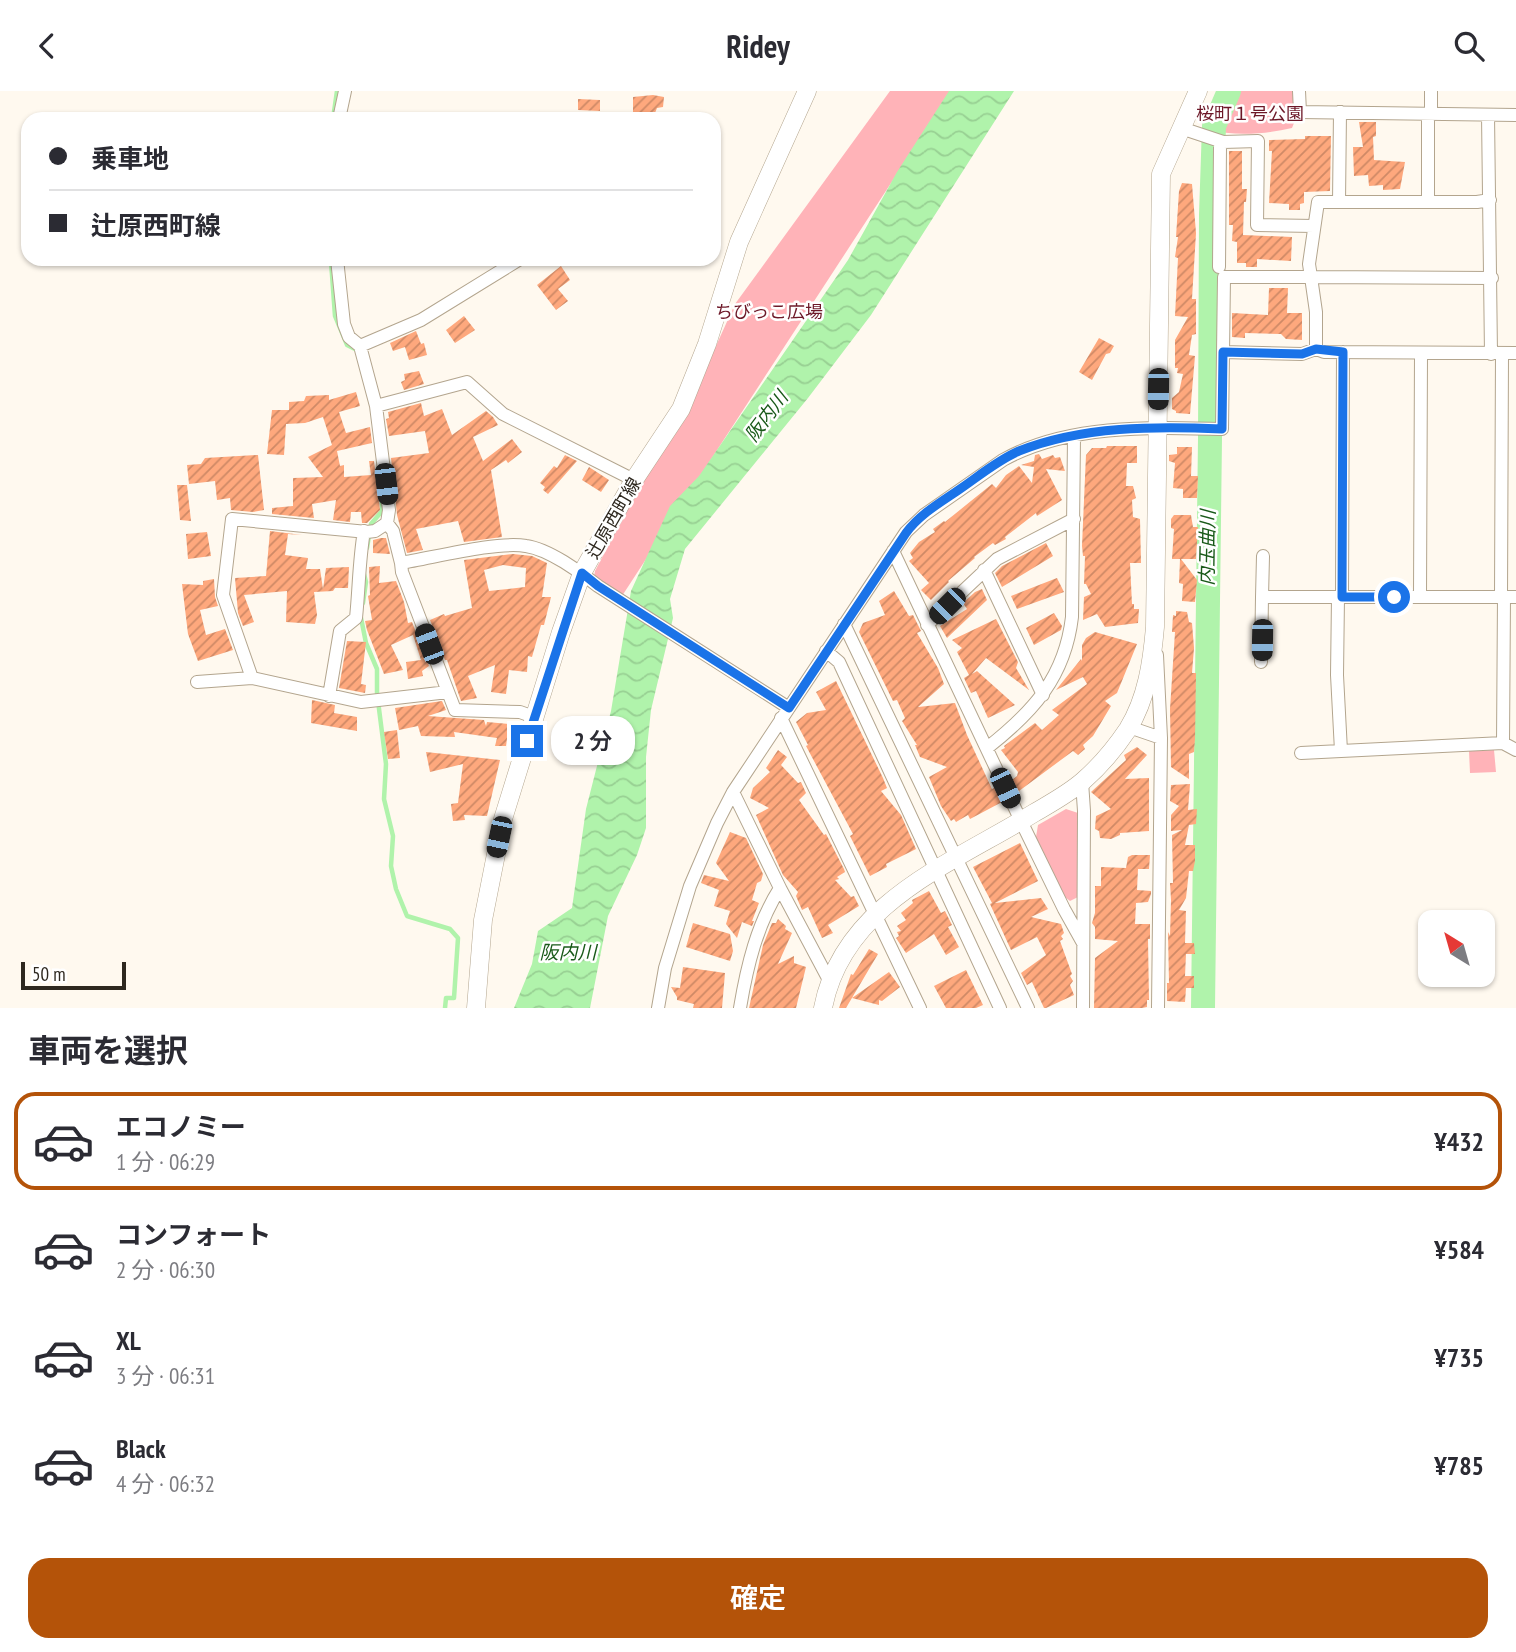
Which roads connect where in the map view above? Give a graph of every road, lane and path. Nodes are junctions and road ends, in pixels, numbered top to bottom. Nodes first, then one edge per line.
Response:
1 (345, 91) edge
2 (807, 91) edge
3 (1198, 91) edge
4 (1299, 91) edge
5 (1431, 91) edge
6 (341, 112) edge
7 (1340, 112) junction
8 (1429, 115) junction
9 (1488, 115) junction
10 (1516, 115) edge
11 (1181, 128) junction
12 (1222, 141) junction
13 (1490, 199) junction
14 (1339, 202) junction
15 (1428, 202) junction
16 (1314, 226) junction
17 (338, 266) edge
18 (509, 266) edge
19 (1219, 267) dead end
20 (1311, 277) junction
21 (1492, 278) junction
22 (360, 345) junction
23 (1316, 349) junction
24 (1223, 352) junction
25 (1343, 352) junction
26 (1421, 352) junction
27 (1497, 353) junction
28 (1516, 353) edge
29 (376, 406) junction
30 (1157, 428) junction
31 (1074, 437) junction
32 (634, 480) junction
33 (1074, 519) junction
34 (387, 523) junction
35 (369, 531) junction
36 (893, 551) junction
37 (1263, 556) dead end
38 (401, 563) junction
39 (984, 570) junction
40 (582, 573) junction
41 (1507, 596) edge
42 (1262, 597) junction
43 (1340, 597) junction
44 (1420, 597) junction
45 (844, 624) junction
46 (927, 625) junction
47 (1156, 627) junction
48 (826, 651) junction
49 (1261, 662) dead end
50 (1510, 675) edge
51 (252, 678) junction
52 (197, 682) dead end
53 (448, 692) junction
54 (1043, 695) junction
55 (329, 696) junction
56 (785, 713) junction
57 (534, 717) junction
58 (1129, 727) junction
59 (1161, 738) junction
60 (1503, 743) junction
61 (987, 748) junction
62 (1516, 750) edge
63 (1340, 751) junction
64 (1301, 753) dead end
65 (1082, 782) junction
66 (733, 792) junction
67 (1021, 821) junction
68 (955, 859) junction
69 (935, 869) junction
70 (779, 888) junction
71 (875, 913) junction
72 (1083, 943) junction
73 (830, 982) junction
74 (916, 1006) edge
75 (476, 1008) edge
76 (658, 1008) edge
77 (740, 1008) edge
78 (823, 1008) edge
79 (1000, 1008) edge
80 (1028, 1008) edge
81 (1083, 1008) edge
82 (1158, 1008) edge

1 - 6 street
2 - 32 street, 辻原西町線
3 - 11 street
4 - 7 street
5 - 8 street
7 - 8 street
7 - 14 street
8 - 9 street
8 - 15 street
9 - 10 street
9 - 13 street
11 - 12 street
11 - 30 street
12 - 16 street
12 - 19 street
13 - 15 street
13 - 21 street
14 - 15 street
14 - 16 street
16 - 20 street
17 - 22 street
18 - 22 street
20 - 21 street
20 - 23 street
20 - 24 street
21 - 27 street
22 - 29 street
23 - 24 street
23 - 25 street
24 - 30 street
25 - 26 street
25 - 43 street
26 - 27 street
26 - 44 street
27 - 28 street
27 - 41 street
29 - 32 street
29 - 34 street
30 - 31 street
30 - 47 street
31 - 33 street
31 - 36 street
32 - 40 street, 辻原西町線
33 - 39 street
33 - 54 street
34 - 35 street
34 - 38 street
35 - 51 street
35 - 55 street
36 - 45 street
36 - 46 street
37 - 42 street
38 - 40 street
38 - 53 street
39 - 46 street
39 - 54 street
40 - 56 street
40 - 57 street, 辻原西町線
41 - 44 street
41 - 50 street
42 - 43 street
42 - 49 street
43 - 44 street
43 - 63 street
45 - 48 street
45 - 68 street
46 - 61 street
47 - 58 street
47 - 59 street
48 - 56 street
48 - 69 street
50 - 60 street
51 - 52 street
51 - 55 street
53 - 55 street
53 - 57 street
54 - 61 street
56 - 66 street
56 - 71 street
57 - 75 street, 辻原西町線
58 - 59 street
58 - 65 street
59 - 82 street
60 - 62 street
60 - 63 street
61 - 67 street
63 - 64 street
65 - 67 street
65 - 72 street
66 - 70 street
66 - 76 street
67 - 68 street
67 - 72 street
68 - 69 street
68 - 80 street
69 - 71 street
69 - 79 street
70 - 73 street
70 - 77 street
71 - 73 street
71 - 74 street
72 - 81 street
73 - 78 street

